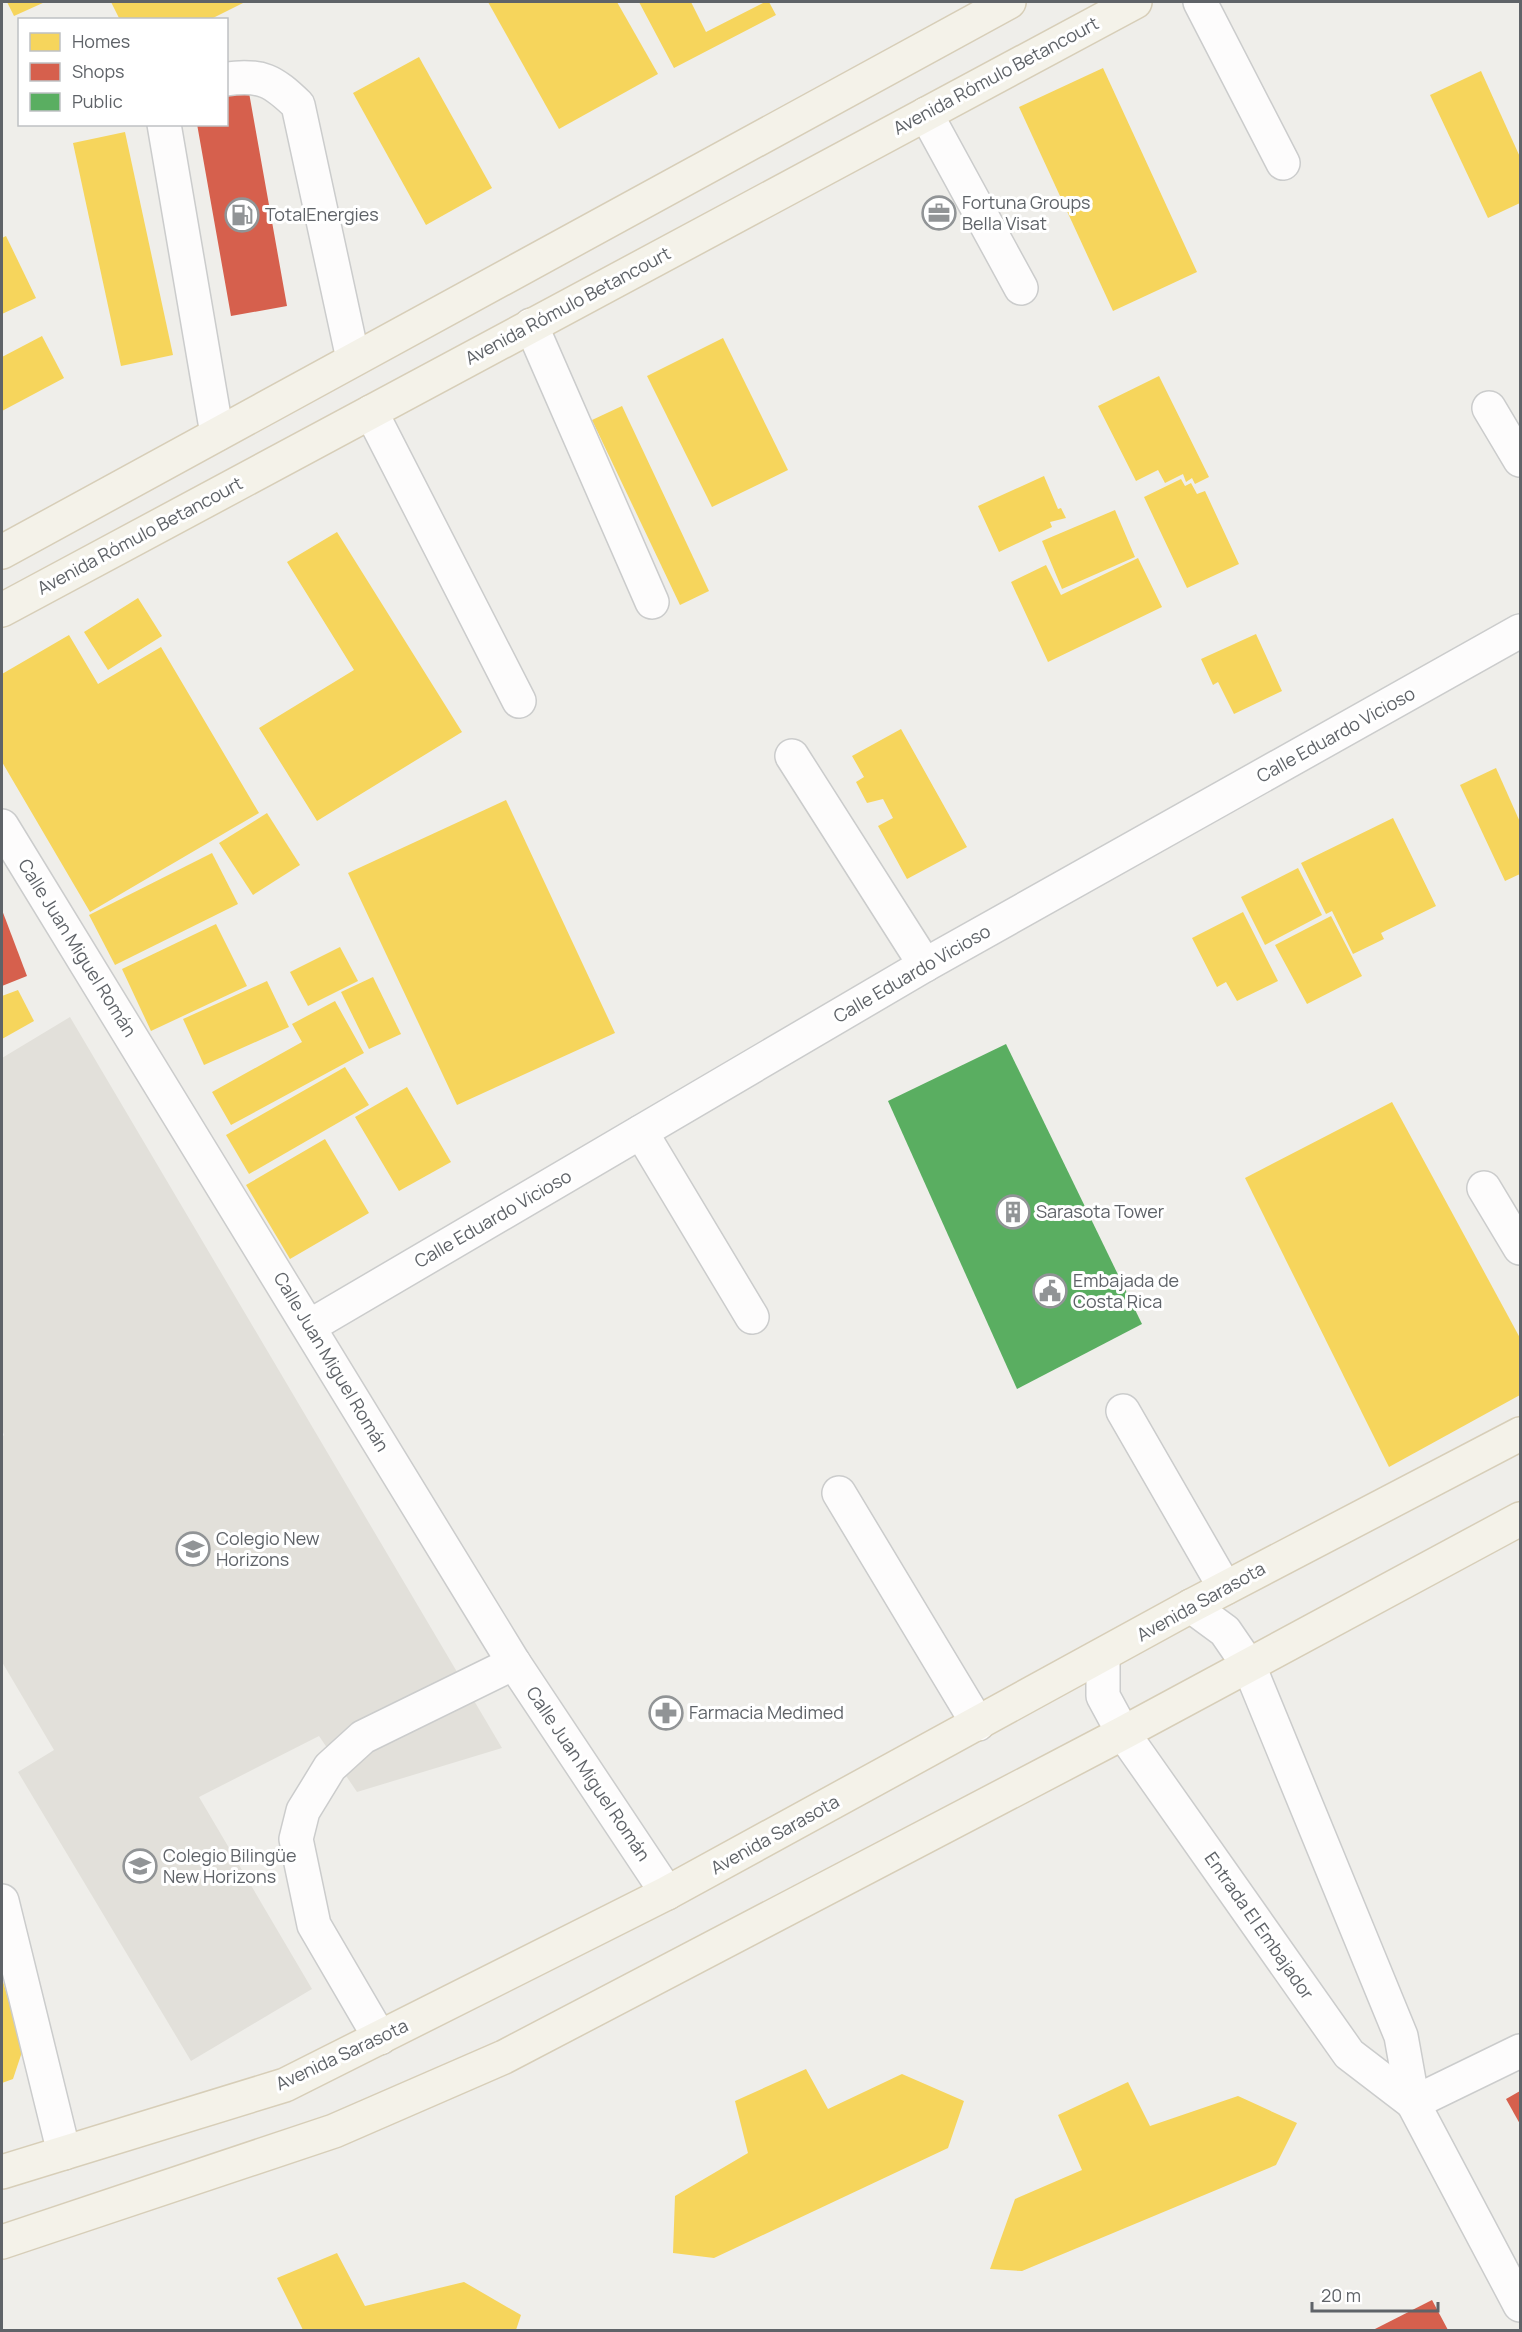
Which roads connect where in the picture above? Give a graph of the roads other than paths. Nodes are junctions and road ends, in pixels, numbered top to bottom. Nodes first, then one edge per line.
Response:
1 (1010, 2) edge
2 (1135, 2) edge
3 (1200, 2) edge
4 (228, 79) edge
5 (926, 114) junction
6 (164, 126) edge
7 (1283, 163) dead end
8 (1021, 288) dead end
9 (531, 325) junction
10 (353, 359) junction
11 (1489, 408) dead end
12 (371, 412) junction
13 (217, 434) junction
14 (1521, 460) edge
15 (2, 552) edge
16 (652, 602) dead end
17 (2, 610) edge
18 (1521, 631) edge
19 (519, 701) dead end
20 (792, 756) dead end
21 (2, 826) edge
22 (925, 965) junction
23 (641, 1132) junction
24 (1484, 1188) dead end
25 (1521, 1248) edge
26 (753, 1317) dead end
27 (310, 1326) junction
28 (1122, 1411) dead end
29 (1521, 1434) edge
30 (839, 1493) dead end
31 (1521, 1519) edge
32 (1225, 1587) junction
33 (1191, 1606) junction
34 (1103, 1656) junction
35 (514, 1663) junction
36 (1249, 1666) junction
37 (978, 1724) junction
38 (1122, 1733) junction
39 (667, 1893) junction
40 (2, 1900) edge
41 (381, 2038) junction
42 (1521, 2051) edge
43 (1413, 2103) junction
44 (64, 2153) junction
45 (2, 2172) edge
46 (2, 2242) edge
47 (1521, 2305) edge

1 - 10 main road
2 - 5 main road, Avenida Rómulo Betancourt
3 - 7 street
4 - 10 street
5 - 8 street
5 - 9 main road, Avenida Rómulo Betancourt
6 - 13 street
9 - 12 main road, Avenida Rómulo Betancourt
9 - 16 street
10 - 13 main road
11 - 14 street
12 - 17 main road, Avenida Rómulo Betancourt
12 - 19 street
13 - 15 main road
18 - 22 street, Calle Eduardo Vicioso
20 - 22 street
21 - 27 street, Calle Juan Miguel Román
22 - 23 street, Calle Eduardo Vicioso
23 - 26 street
23 - 27 street, Calle Eduardo Vicioso
24 - 25 street
27 - 35 street, Calle Juan Miguel Román
28 - 32 street
29 - 32 main road, Avenida Sarasota
30 - 37 street
31 - 36 main road
32 - 33 main road, Avenida Sarasota
33 - 34 main road, Avenida Sarasota
33 - 36 street, Entrada El Embajador
34 - 37 main road, Avenida Sarasota
34 - 38 street, Entrada El Embajador
35 - 39 street, Calle Juan Miguel Román
35 - 41 street
36 - 38 main road
36 - 43 street, Entrada El Embajador
37 - 39 main road, Avenida Sarasota
38 - 43 street, Entrada El Embajador
38 - 46 main road
39 - 41 main road, Avenida Sarasota
40 - 44 street
41 - 44 main road, Avenida Sarasota
42 - 43 street
43 - 47 street, Entrada El Embajador
44 - 45 main road, Avenida Sarasota

